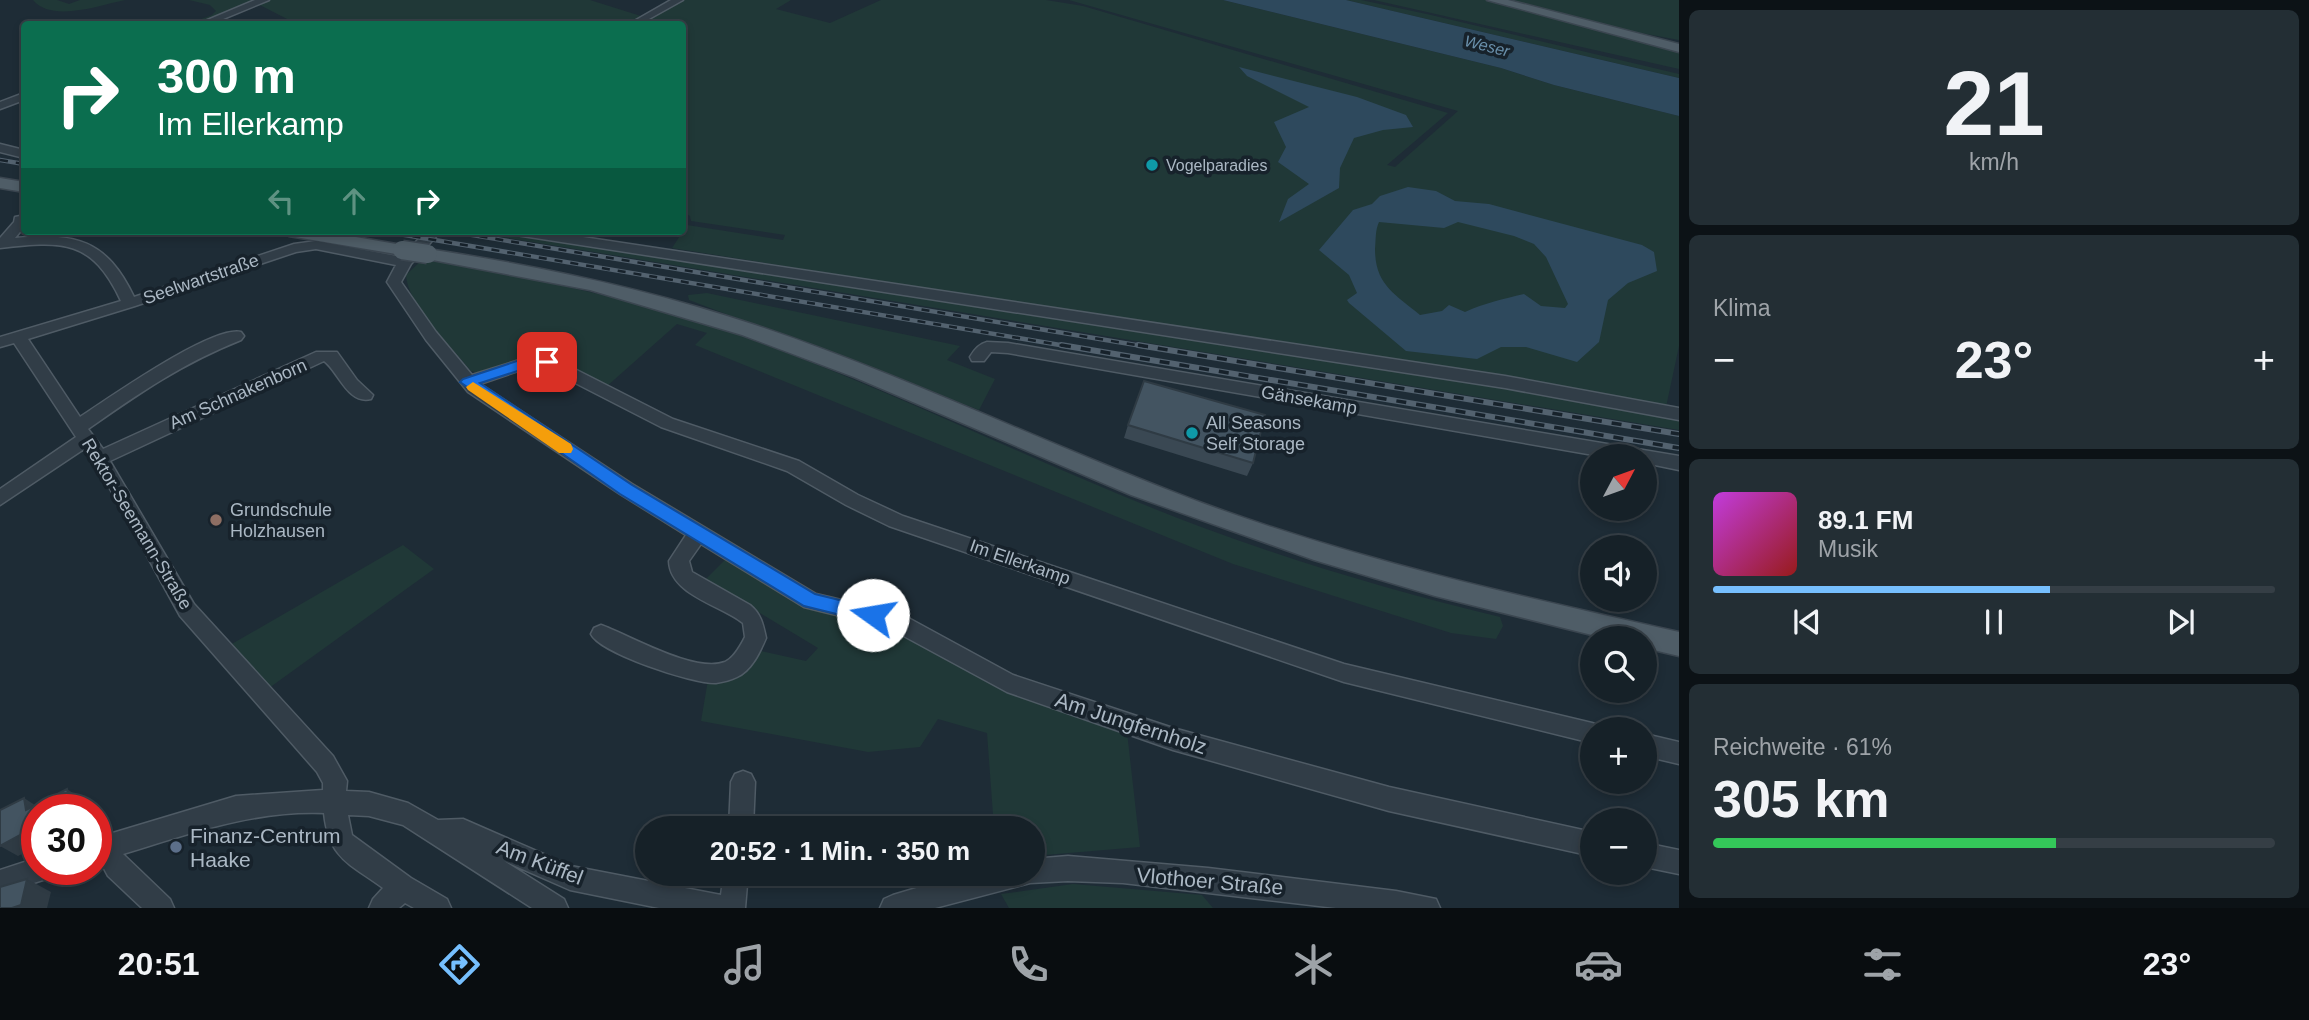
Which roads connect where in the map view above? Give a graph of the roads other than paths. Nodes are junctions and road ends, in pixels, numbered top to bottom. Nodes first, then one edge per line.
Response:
1 (230, 0) edge
2 (264, 0) edge
3 (678, 0) edge
4 (1493, 0) edge
5 (249, 6) junction
6 (211, 21) edge
7 (640, 21) edge
8 (1679, 49) edge
9 (21, 97) edge
10 (0, 106) edge
11 (0, 148) edge
12 (21, 153) edge
13 (0, 183) edge
14 (21, 186) edge
15 (20, 220) dead end
16 (307, 235) edge
17 (429, 235) edge
18 (542, 235) edge
19 (1, 244) edge
20 (403, 256) junction
21 (130, 303) junction
22 (236, 336) dead end
23 (20, 337) junction
24 (0, 342) edge
25 (978, 357) dead end
26 (468, 382) junction
27 (365, 395) dead end
28 (1679, 414) edge
29 (82, 433) junction
30 (1580, 446) edge
31 (100, 458) junction
32 (1657, 459) edge
33 (1679, 463) edge
34 (0, 498) edge
35 (698, 533) junction
36 (601, 634) dead end
37 (1679, 644) edge
38 (1580, 730) edge
39 (1657, 748) edge
40 (1679, 753) edge
41 (743, 782) dead end
42 (334, 802) junction
43 (742, 816) edge
44 (439, 832) junction
45 (1580, 841) edge
46 (112, 845) edge
47 (1657, 857) edge
48 (112, 861) edge
49 (1679, 862) edge
50 (1045, 871) edge
51 (21, 875) edge
52 (0, 882) edge
53 (735, 886) edge
54 (966, 886) edge
55 (402, 887) junction
56 (161, 908) edge
57 (383, 908) edge
58 (438, 908) edge
59 (555, 908) edge
60 (724, 908) edge
61 (732, 908) edge
62 (893, 908) edge
63 (1427, 908) edge

1 - 5 street
2 - 5 street
3 - 7 street
4 - 8 main road
5 - 6 street
9 - 10 street
11 - 12 street
13 - 14 main road
15 - 19 street
16 - 20 main road
17 - 20 street
18 - 28 street
19 - 21 street
20 - 21 street, Seelwartstraße
20 - 26 street, Am Jungfernholz
20 - 37 main road, bridge
21 - 23 street, Seelwartstraße
22 - 29 street
23 - 24 street, Seelwartstraße
23 - 29 street, Rektor-Seemann-Straße
25 - 30 street, Gänsekamp
26 - 35 street, Am Jungfernholz
26 - 38 street, Im Ellerkamp
27 - 31 street, Am Schnakenborn
29 - 31 street, Rektor-Seemann-Straße
29 - 34 street
31 - 42 street, Rektor-Seemann-Straße
32 - 33 street, Gänsekamp
35 - 36 street
35 - 45 street, Am Jungfernholz
39 - 40 street
41 - 43 street
42 - 44 street
42 - 46 street
42 - 55 street, Rektor-Seemann-Straße
44 - 59 street
44 - 60 street, Am Küffel
47 - 49 street
48 - 56 street
50 - 63 street, Vlothoer Straße
51 - 52 street
53 - 61 street
54 - 62 street
55 - 57 street
55 - 58 street, Rektor-Seemann-Straße

